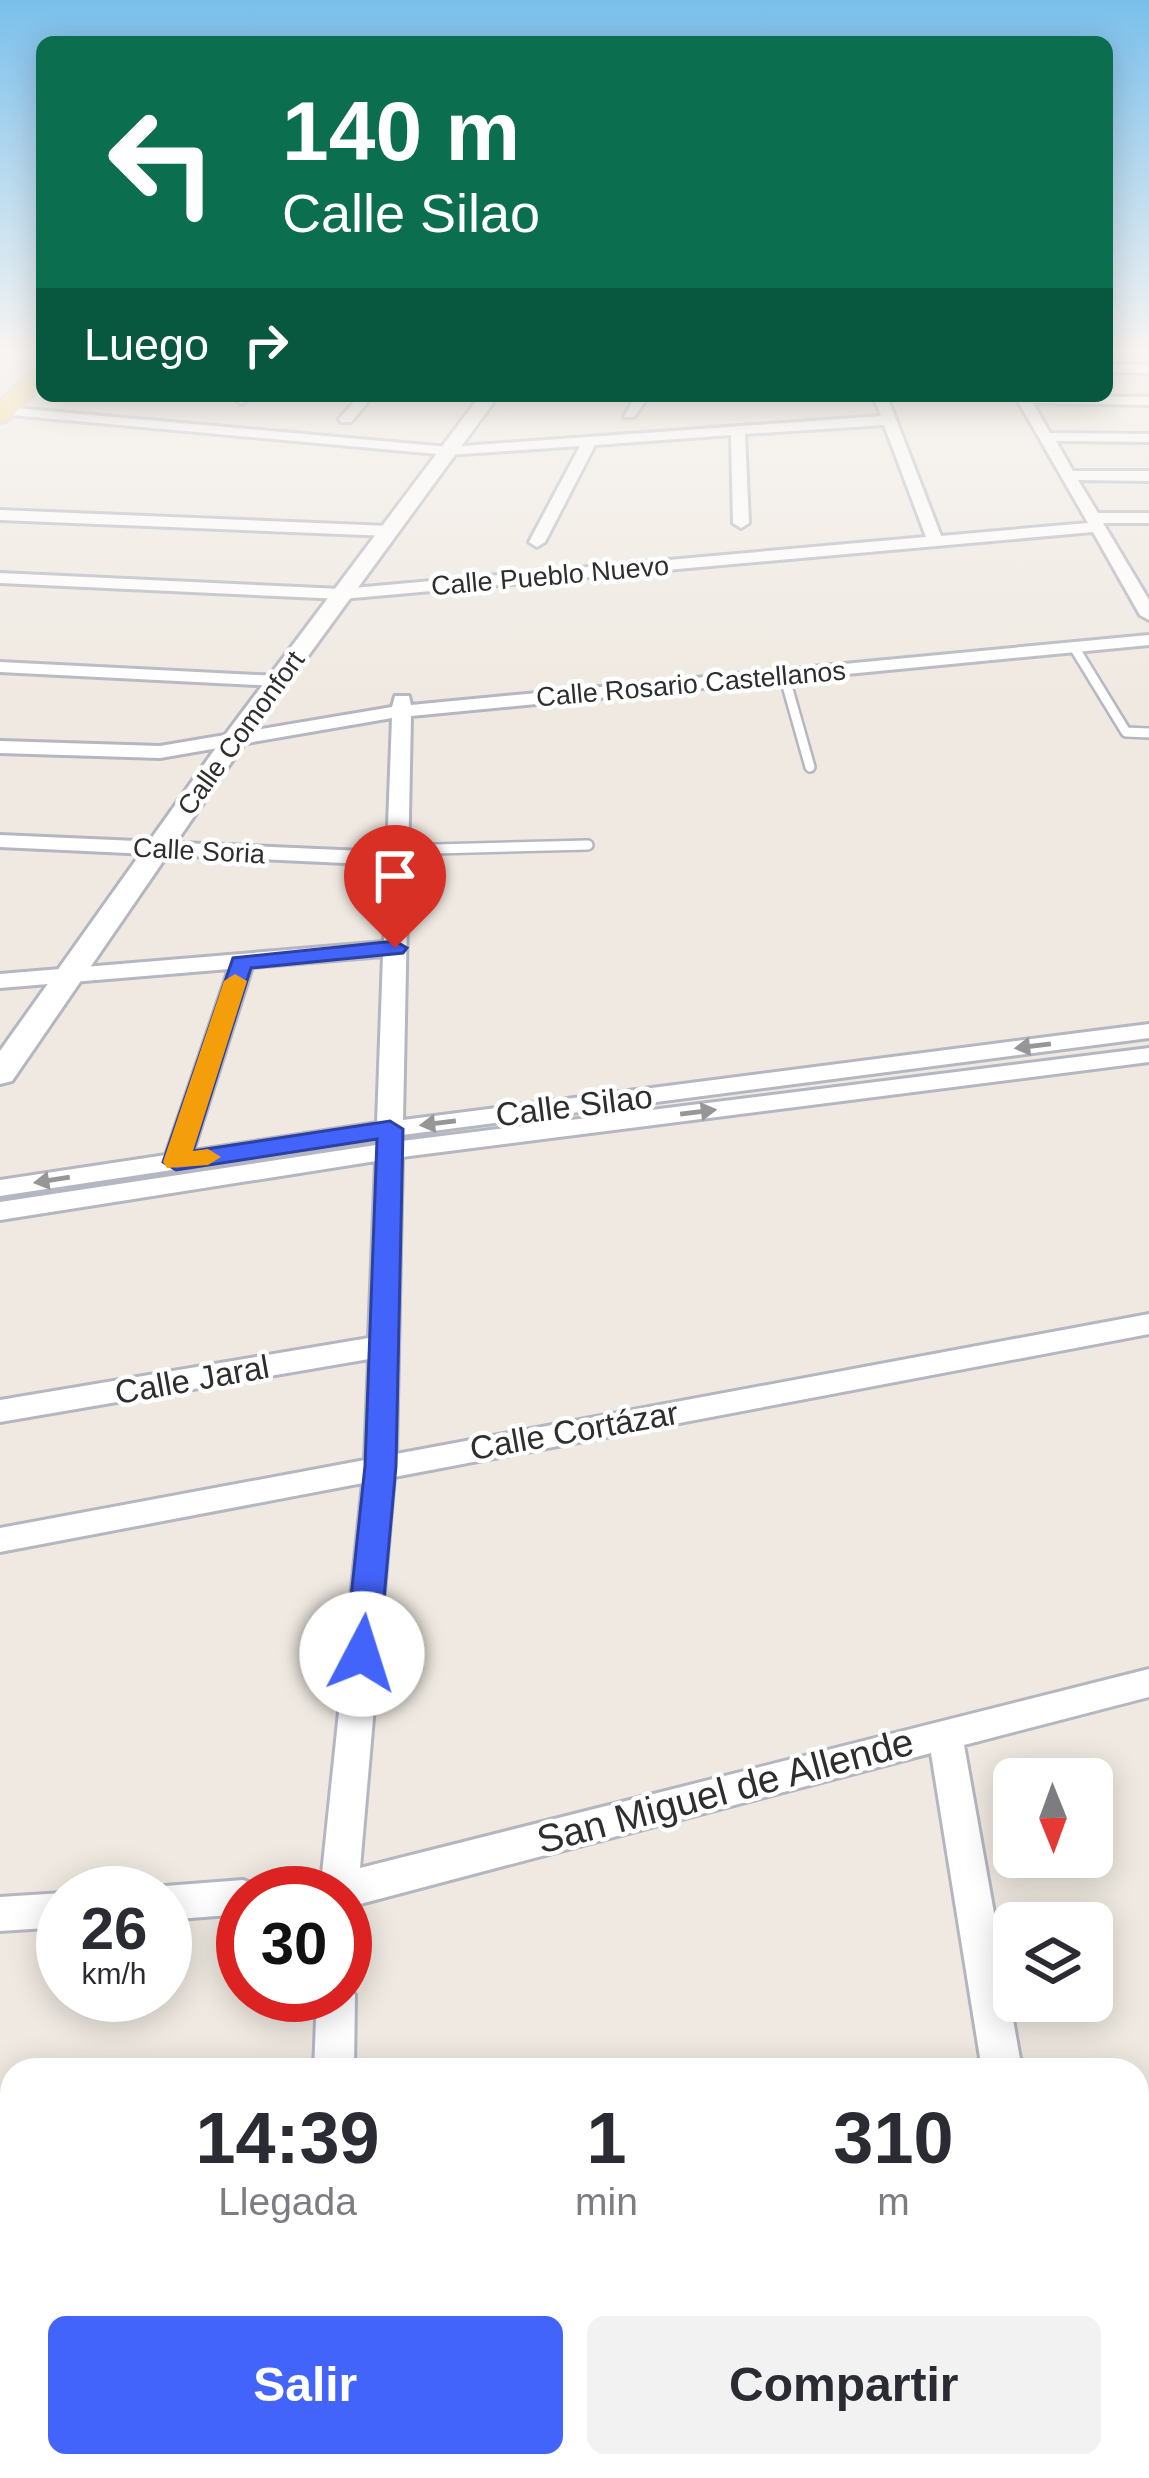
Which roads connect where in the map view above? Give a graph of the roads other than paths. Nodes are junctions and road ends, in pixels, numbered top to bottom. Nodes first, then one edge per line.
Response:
1 (434, 470) edge
2 (575, 470) edge
3 (739, 470) edge
4 (909, 470) edge
5 (1065, 470) edge
6 (1068, 475) junction
7 (1149, 476) edge
8 (0, 515) edge
9 (1149, 518) edge
10 (1095, 522) junction
11 (741, 523) dead end
12 (389, 531) junction
13 (537, 542) dead end
14 (936, 543) junction
15 (1120, 565) junction
16 (1149, 565) edge
17 (0, 578) edge
18 (342, 594) junction
19 (1149, 615) edge
20 (1145, 641) edge
21 (1074, 647) junction
22 (0, 667) edge
23 (784, 675) junction
24 (278, 681) junction
25 (402, 706) junction
26 (254, 713) junction
27 (1149, 733) edge
28 (234, 740) junction
29 (0, 747) edge
30 (810, 767) dead end
31 (0, 841) edge
32 (588, 845) dead end
33 (157, 849) junction
34 (398, 855) junction
35 (395, 948) junction
36 (242, 962) junction
37 (68, 976) junction
38 (0, 981) edge
39 (1149, 1031) edge
40 (1149, 1055) edge
41 (0, 1074) edge
42 (390, 1140) junction
43 (176, 1162) junction
44 (0, 1188) edge
45 (0, 1211) edge
46 (1149, 1324) edge
47 (384, 1346) junction
48 (0, 1411) edge
49 (380, 1466) junction
50 (0, 1540) edge
51 (1149, 1683) edge
52 (945, 1732) junction
53 (342, 1866) edge
54 (372, 1883) edge
55 (36, 1912) edge
56 (0, 1914) edge
57 (335, 2022) edge
58 (334, 2058) edge
59 (1000, 2058) edge

1 - 12 street, Calle Comonfort
2 - 13 street
3 - 11 street
4 - 14 street
5 - 6 street
6 - 7 street
6 - 10 street
8 - 12 street
9 - 10 street, Calle Pueblo Nuevo
10 - 14 street, Calle Pueblo Nuevo
10 - 15 street
12 - 18 street, Calle Comonfort
14 - 18 street, Calle Pueblo Nuevo
15 - 16 street
15 - 19 street
17 - 18 street, Calle Pueblo Nuevo
18 - 24 street, Calle Comonfort
20 - 21 street, Calle Rosario Castellanos
20 - 25 street, Calle Rosario Castellanos
21 - 23 street, Calle Rosario Castellanos
21 - 27 lane
22 - 24 street
23 - 25 street, Calle Rosario Castellanos
23 - 30 lane
24 - 26 street, Calle Comonfort
25 - 26 street, Calle Rosario Castellanos
25 - 28 street, Calle Rosario Castellanos
25 - 34 street
26 - 28 street, Calle Comonfort
28 - 29 street, Calle Rosario Castellanos
28 - 33 street, Calle Comonfort
31 - 33 street, Calle Soria
32 - 34 lane
33 - 34 street, Calle Soria
33 - 37 street, Calle Comonfort
34 - 35 street
35 - 36 street
35 - 42 street
36 - 37 street
36 - 43 street
37 - 38 street
37 - 41 street, Calle Comonfort
39 -> 42 street, Calle Silao
42 -> 40 street, Calle Silao
42 - 43 street, Calle Silao
42 - 45 street, Calle Silao
42 - 47 street
43 -> 44 street, Calle Silao
46 - 49 street, Calle Cortázar
47 - 48 street, Calle Jaral
47 - 49 street
49 - 50 street, Calle Cortázar
49 - 53 street
51 - 52 street, San Miguel de Allende
52 - 54 street, San Miguel de Allende
52 - 59 street
55 - 56 street
57 - 58 street

